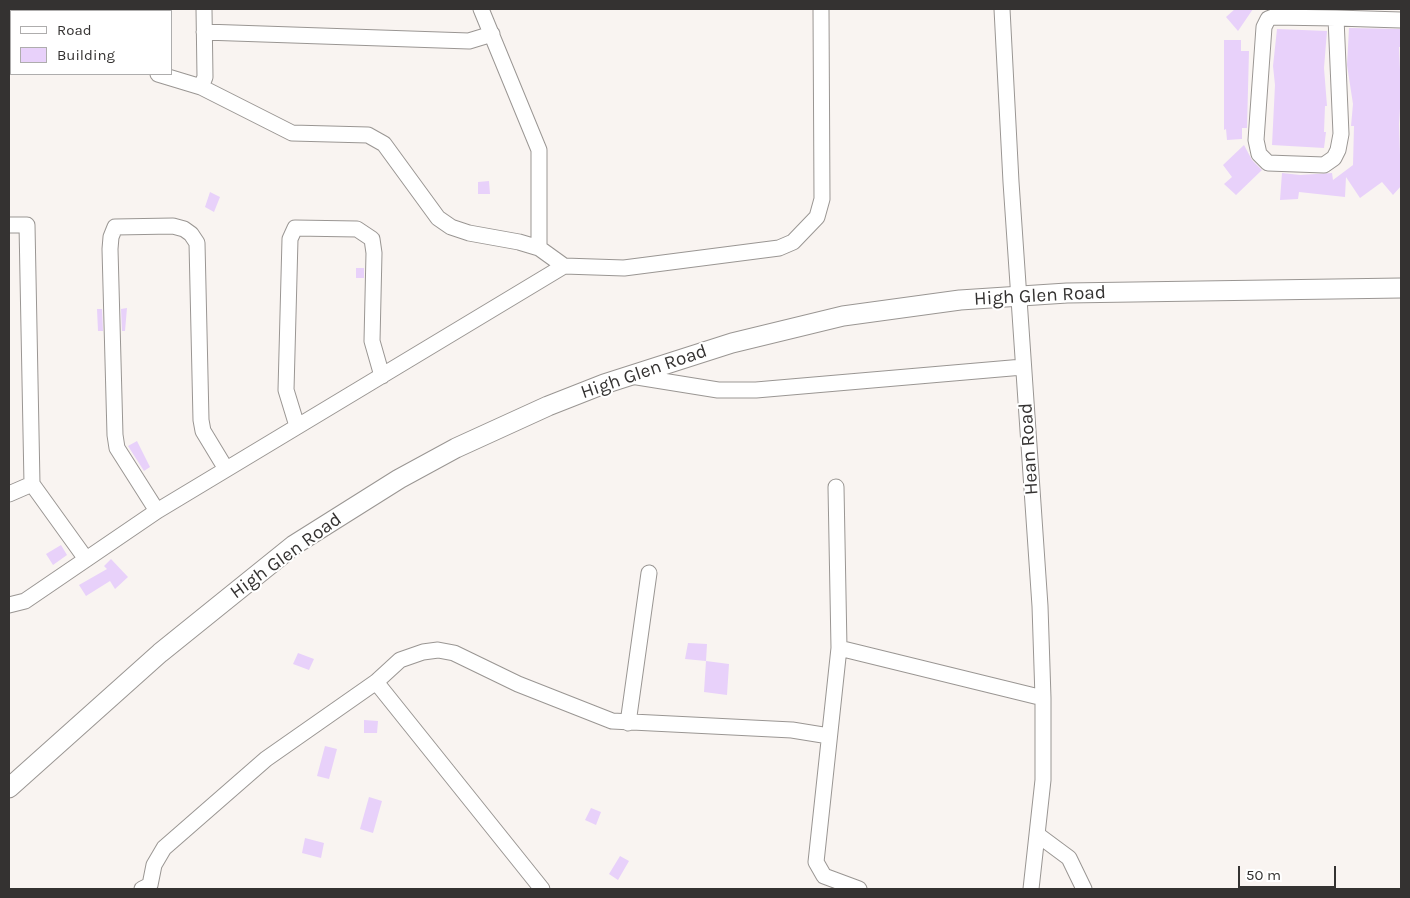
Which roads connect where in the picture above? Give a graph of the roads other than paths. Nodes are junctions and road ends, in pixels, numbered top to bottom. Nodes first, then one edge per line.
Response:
1 (204, 9) edge
2 (481, 9) edge
3 (821, 9) edge
4 (1002, 9) edge
5 (1336, 18) junction
6 (1401, 20) edge
7 (204, 32) junction
8 (492, 34) junction
9 (161, 75) edge
10 (201, 87) junction
11 (9, 225) edge
12 (538, 248) junction
13 (564, 266) junction
14 (1401, 288) edge
15 (1018, 296) junction
16 (1023, 367) junction
17 (382, 376) junction
18 (628, 376) junction
19 (297, 426) junction
20 (226, 469) junction
21 (32, 484) junction
22 (836, 487) dead end
23 (9, 494) edge
24 (157, 511) junction
25 (86, 559) junction
26 (649, 573) dead end
27 (9, 605) edge
28 (839, 648) junction
29 (376, 682) junction
30 (1043, 698) junction
31 (628, 723) junction
32 (829, 736) junction
33 (9, 788) edge
34 (1038, 836) junction
35 (148, 888) edge
36 (542, 889) edge
37 (859, 889) edge
38 (1031, 889) edge
39 (1084, 889) edge

1 - 7 street
2 - 8 street
3 - 13 street
4 - 15 street, Hean Road
5 - 5 street
5 - 6 street
7 - 8 street
7 - 10 street
8 - 12 street
9 - 10 street
10 - 12 street
11 - 21 street
12 - 13 street
13 - 17 street
14 - 15 main road, High Glen Road
15 - 16 street, Hean Road
15 - 18 main road, High Glen Road
16 - 18 street
16 - 30 street, Hean Road
17 - 19 street
17 - 19 street
18 - 33 main road, High Glen Road
19 - 20 street
20 - 24 street
20 - 24 street
21 - 23 street
21 - 25 street
22 - 28 street
24 - 25 street
25 - 27 street
26 - 31 street
28 - 30 street
28 - 32 street
29 - 31 street
29 - 35 street
29 - 36 street
30 - 34 street, Hean Road
31 - 32 street
32 - 37 street
34 - 38 street, Hean Road
34 - 39 street

